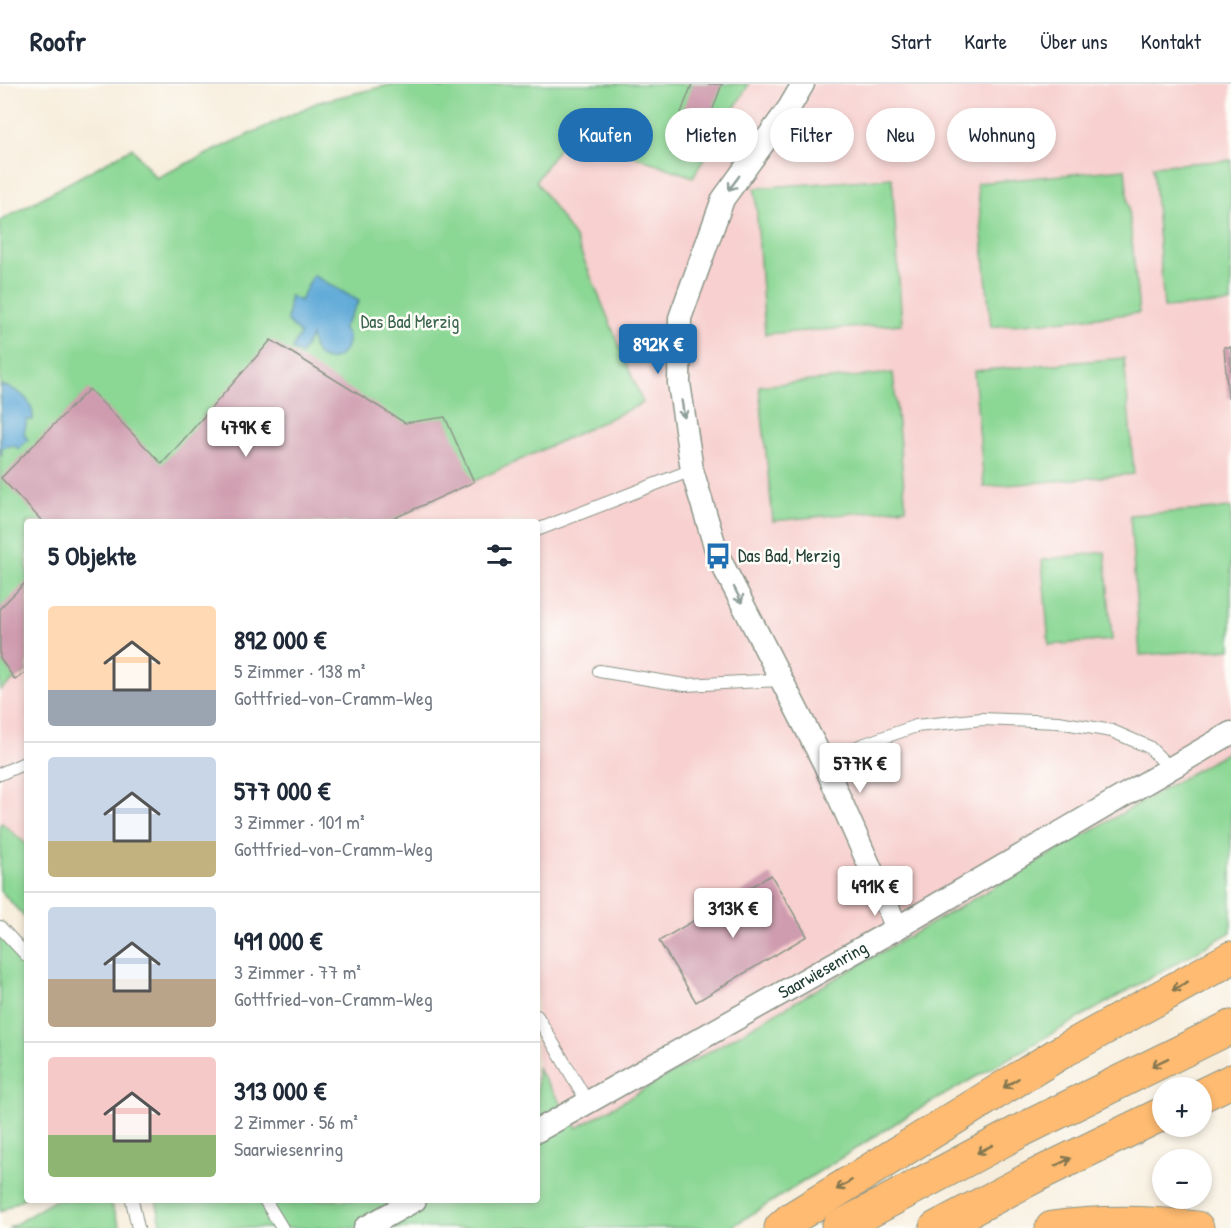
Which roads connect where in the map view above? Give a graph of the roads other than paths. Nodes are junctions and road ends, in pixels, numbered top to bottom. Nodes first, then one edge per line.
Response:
1 (803, 84) edge
2 (692, 470) junction
3 (540, 529) edge
4 (599, 671) dead end
5 (782, 680) junction
6 (1231, 733) edge
7 (24, 763) edge
8 (824, 763) junction
9 (1170, 768) junction
10 (0, 774) edge
11 (0, 927) edge
12 (897, 928) junction
13 (24, 953) edge
14 (1231, 958) edge
15 (540, 1021) edge
16 (1231, 1027) edge
17 (1231, 1081) edge
18 (1212, 1090) edge
19 (588, 1103) junction
20 (1152, 1119) edge
21 (540, 1129) edge
22 (133, 1203) edge
23 (267, 1203) edge
24 (410, 1203) edge
25 (138, 1228) edge
26 (282, 1228) edge
27 (364, 1228) edge
28 (781, 1228) edge
29 (838, 1228) edge
30 (936, 1228) edge
31 (1052, 1228) edge
32 (1197, 1228) edge

1 -> 2 street
2 - 3 lane
2 -> 5 street
4 - 5 lane
5 - 8 street
6 - 9 street, Saarwiesenring
7 - 10 lane
8 - 9 lane
8 - 12 street
9 - 12 street, Saarwiesenring
11 - 13 lane
12 - 19 street, Saarwiesenring
14 -> 28 highway
15 - 19 lane
16 -> 29 highway
17 - 18 highway
19 - 21 street, Saarwiesenring
30 -> 20 highway
22 - 25 lane
23 - 26 lane
24 - 27 street
31 - 32 highway

